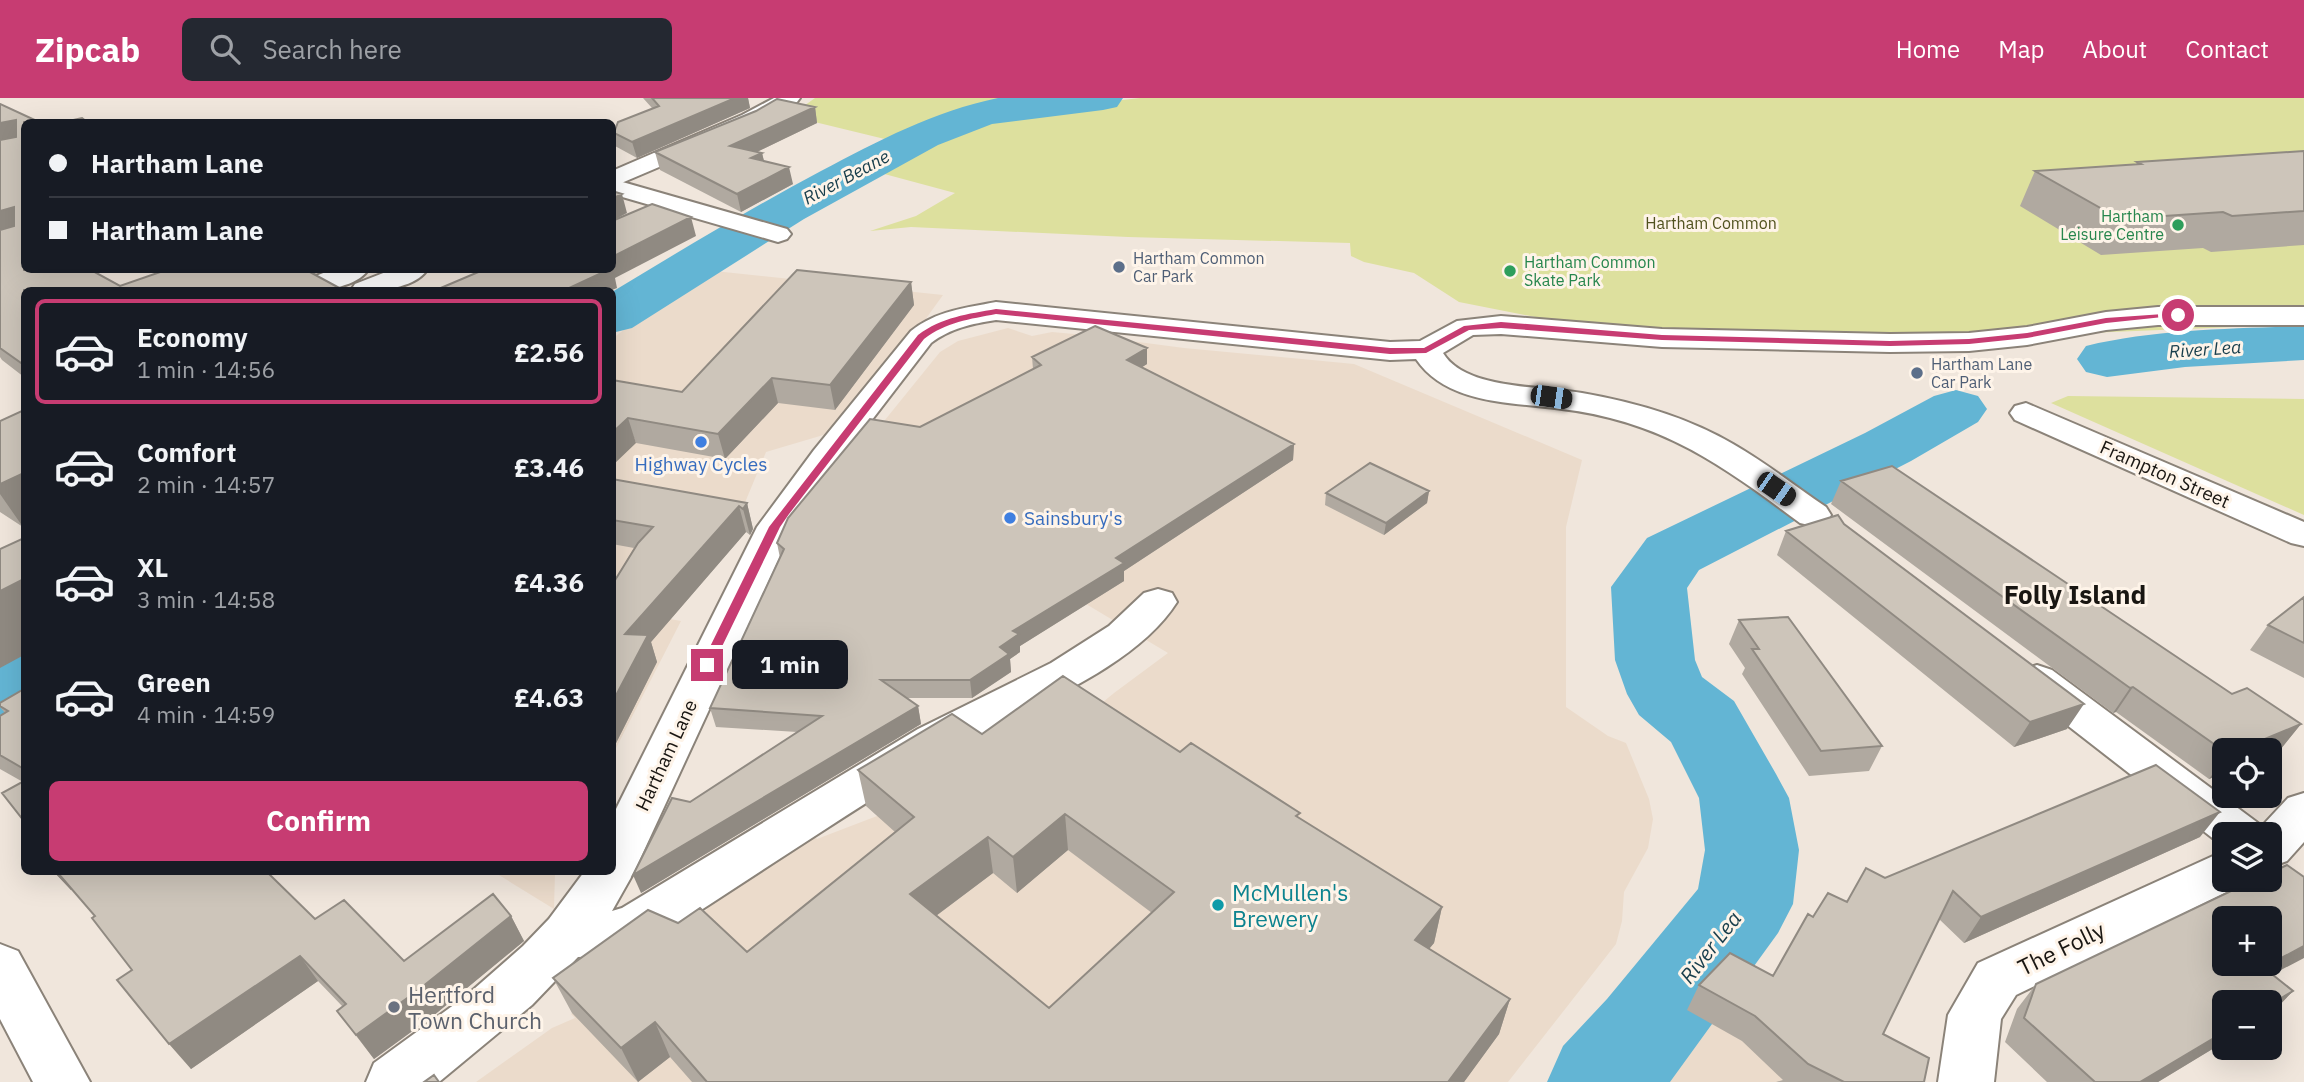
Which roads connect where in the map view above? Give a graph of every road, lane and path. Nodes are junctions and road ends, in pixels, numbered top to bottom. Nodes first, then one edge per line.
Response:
1 (790, 98) edge
2 (616, 178) edge
3 (616, 187) edge
4 (675, 203) junction
5 (638, 221) edge
6 (778, 233) dead end
7 (347, 273) edge
8 (402, 274) edge
9 (312, 287) edge
10 (372, 287) edge
11 (2304, 316) edge
12 (1426, 350) junction
13 (2026, 413) dead end
14 (1814, 515) dead end
15 (2304, 535) edge
16 (1158, 602) dead end
17 (2010, 660) edge
18 (2304, 811) edge
19 (2226, 822) edge
20 (2282, 835) edge
21 (616, 859) edge
22 (2282, 864) edge
23 (608, 875) edge
24 (2212, 877) edge
25 (2304, 881) edge
26 (564, 936) junction
27 (0, 967) edge
28 (62, 1082) edge
29 (394, 1082) edge
30 (1966, 1082) edge

1 - 2 street
3 - 4 street
4 - 5 street
4 - 6 street
7 - 9 street
8 - 10 street
11 - 12 street, Hartham Lane
12 - 14 street
12 - 21 street, Hartham Lane
13 - 15 street, Frampton Street
16 - 26 street
17 - 19 street
18 - 20 street
22 - 25 street
23 - 26 street
24 - 30 street, The Folly
26 - 29 street
27 - 28 street

